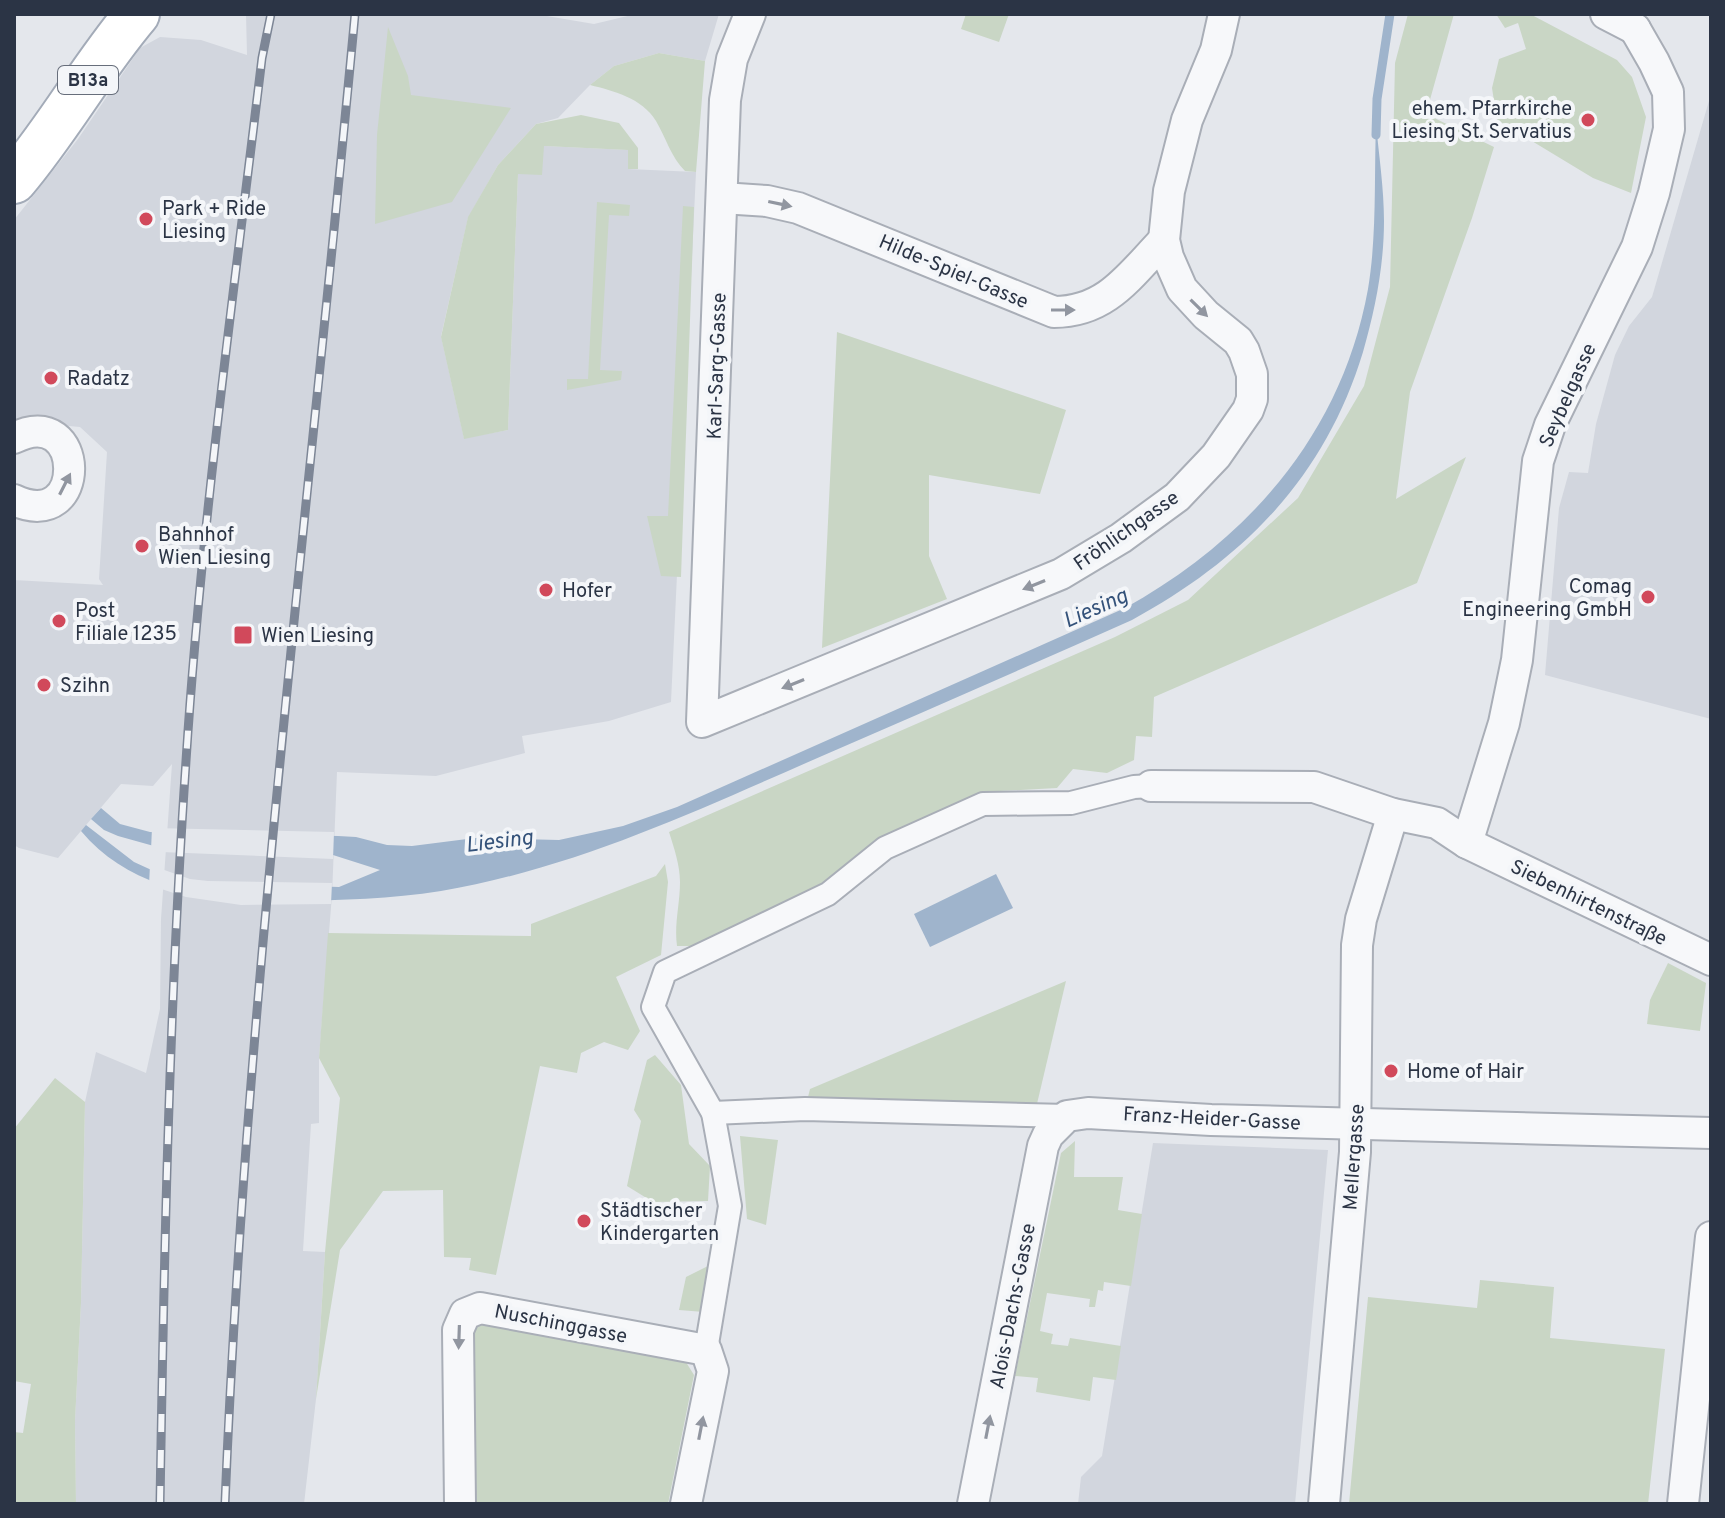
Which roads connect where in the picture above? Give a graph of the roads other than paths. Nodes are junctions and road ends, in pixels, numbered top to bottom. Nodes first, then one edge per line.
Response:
1 (137, 14) edge
2 (750, 14) edge
3 (1224, 14) edge
4 (1606, 14) edge
5 (1641, 21) edge
6 (14, 181) edge
7 (722, 198) junction
8 (1164, 240) junction
9 (14, 438) edge
10 (19, 509) edge
11 (702, 722) joint
12 (1151, 786) joint
13 (1393, 814) junction
14 (1467, 843) junction
15 (1711, 960) edge
16 (713, 1113) junction
17 (1067, 1116) junction
18 (1356, 1124) junction
19 (1711, 1133) edge
20 (1711, 1237) edge
21 (706, 1350) junction
22 (460, 1504) edge
23 (686, 1504) edge
24 (973, 1504) edge
25 (1324, 1504) edge
26 (1683, 1504) edge

1 - 6 main road, B13a
2 - 7 street, Karl-Sarg-Gasse
3 - 8 street, Fröhlichgasse
4 - 5 street
5 - 14 street, Seybelgasse
7 -> 8 street, Hilde-Spiel-Gasse
7 - 11 street, Karl-Sarg-Gasse
8 -> 11 street, Fröhlichgasse
10 -> 9 street
12 - 13 street, Siebenhirtenstraße
12 - 16 street
13 - 14 street, Siebenhirtenstraße
13 - 18 street, Mellergasse
14 - 15 street, Siebenhirtenstraße
16 - 17 street, Franz-Heider-Gasse
16 - 21 street
17 - 18 street, Franz-Heider-Gasse
24 -> 17 street, Alois-Dachs-Gasse
18 - 19 street, Franz-Heider-Gasse
18 - 25 street, Mellergasse
20 - 26 street
21 -> 22 street, Nuschinggasse
23 -> 21 street

